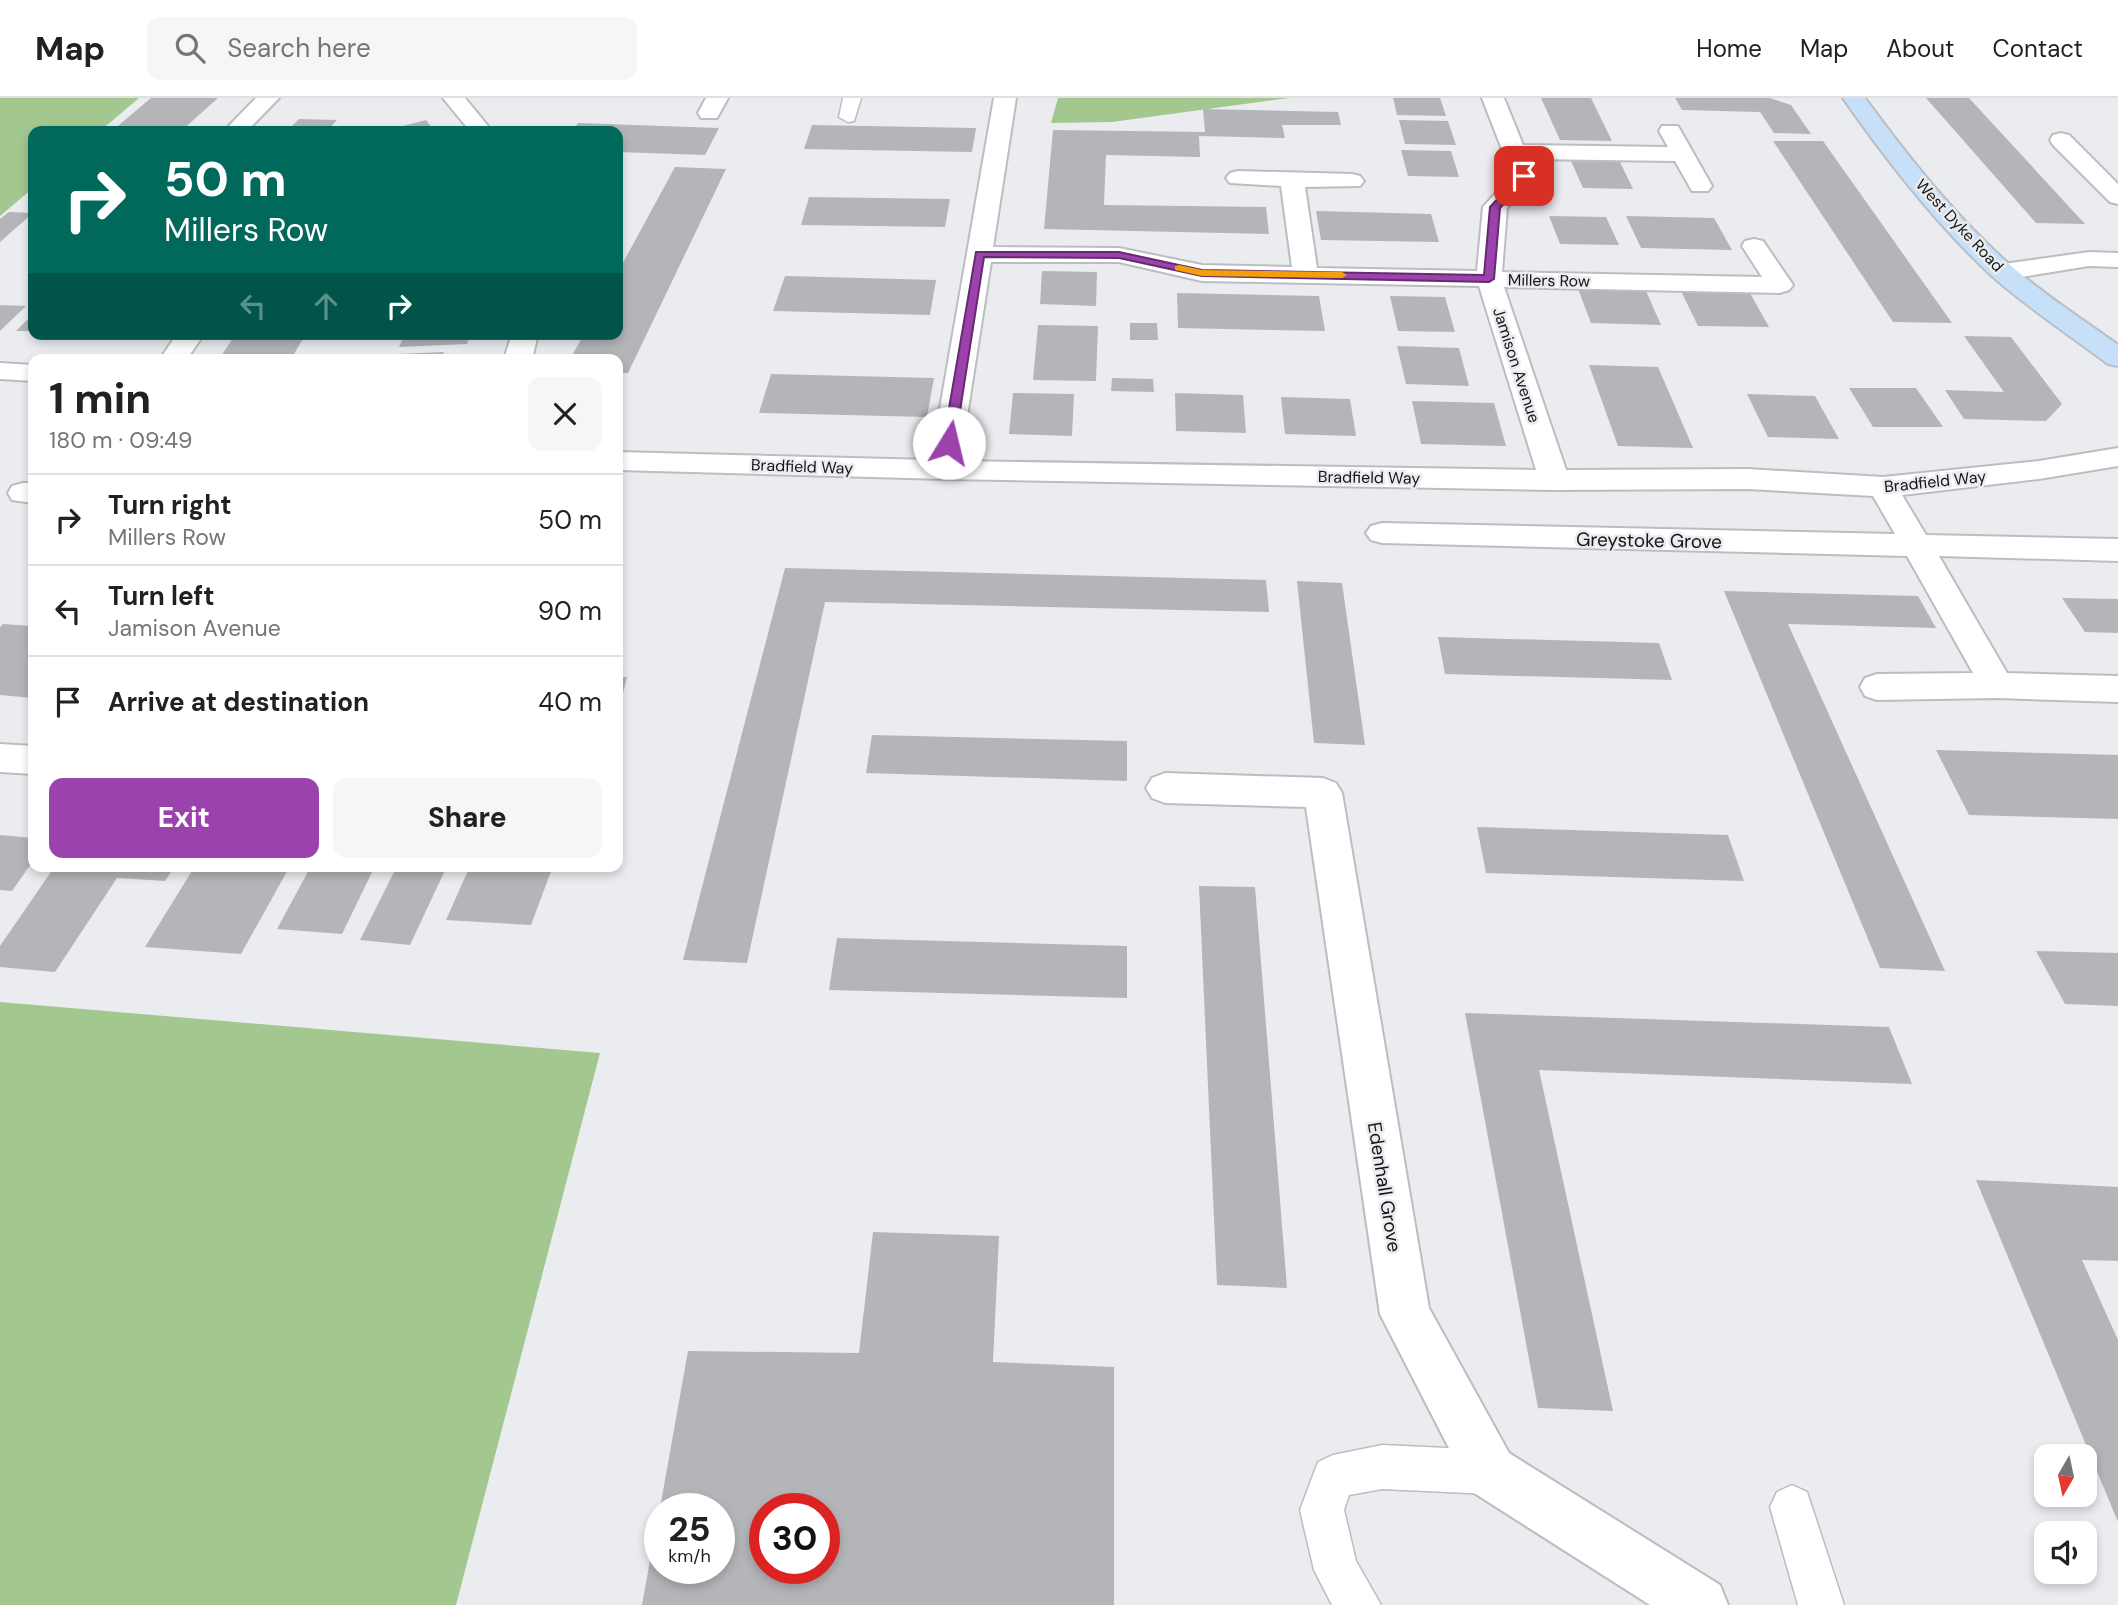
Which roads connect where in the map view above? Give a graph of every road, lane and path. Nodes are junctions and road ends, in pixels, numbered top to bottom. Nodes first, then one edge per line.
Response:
1 (268, 98) edge
2 (454, 98) edge
3 (852, 98) edge
4 (1005, 98) edge
5 (1493, 98) edge
6 (1854, 98) edge
7 (848, 117) dead end
8 (240, 126) edge
9 (477, 126) edge
10 (1669, 130) dead end
11 (2061, 140) dead end
12 (1515, 152) junction
13 (1682, 154) junction
14 (1238, 178) dead end
15 (1292, 179) junction
16 (1352, 181) dead end
17 (1700, 186) dead end
18 (2118, 197) edge
19 (1754, 246) dead end
20 (979, 254) junction
21 (2118, 260) edge
22 (2003, 272) junction
23 (1304, 274) junction
24 (1489, 279) junction
25 (2118, 358) edge
26 (0, 371) edge
27 (28, 373) edge
28 (2118, 457) edge
29 (623, 461) edge
30 (944, 470) junction
31 (1553, 480) junction
32 (1883, 487) junction
33 (1382, 533) dead end
34 (1916, 546) junction
35 (2118, 550) edge
36 (1997, 685) junction
37 (1877, 687) dead end
38 (2118, 689) edge
39 (0, 758) edge
40 (28, 760) edge
41 (1165, 788) dead end
42 (1490, 1472) junction
43 (1792, 1507) dead end
44 (1358, 1605) edge
45 (1700, 1605) edge
46 (1821, 1605) edge

1 - 8 street
2 - 9 street
3 - 7 lane
4 - 20 street
5 - 12 street, Jamison Avenue
6 - 22 street, West Dyke Road
10 - 13 street
11 - 18 street
12 - 13 street
12 - 24 street, Jamison Avenue
13 - 17 street
14 - 15 street
15 - 16 street
15 - 23 street
19 - 24 street, Millers Row
20 - 23 street, Millers Row
20 - 30 street
21 - 22 street
22 - 25 street, West Dyke Road
23 - 24 street, Millers Row
24 - 31 street, Jamison Avenue
26 - 27 street
28 - 32 street, Bradfield Way
29 - 30 street, Bradfield Way
30 - 31 street, Bradfield Way
31 - 32 street, Bradfield Way
32 - 34 street
33 - 34 street, Greystoke Grove
34 - 35 street, Greystoke Grove
34 - 36 street
36 - 37 street
36 - 38 street
39 - 40 street
41 - 42 street, Edenhall Grove
42 - 44 lane
42 - 45 street, Edenhall Grove
43 - 46 lane

